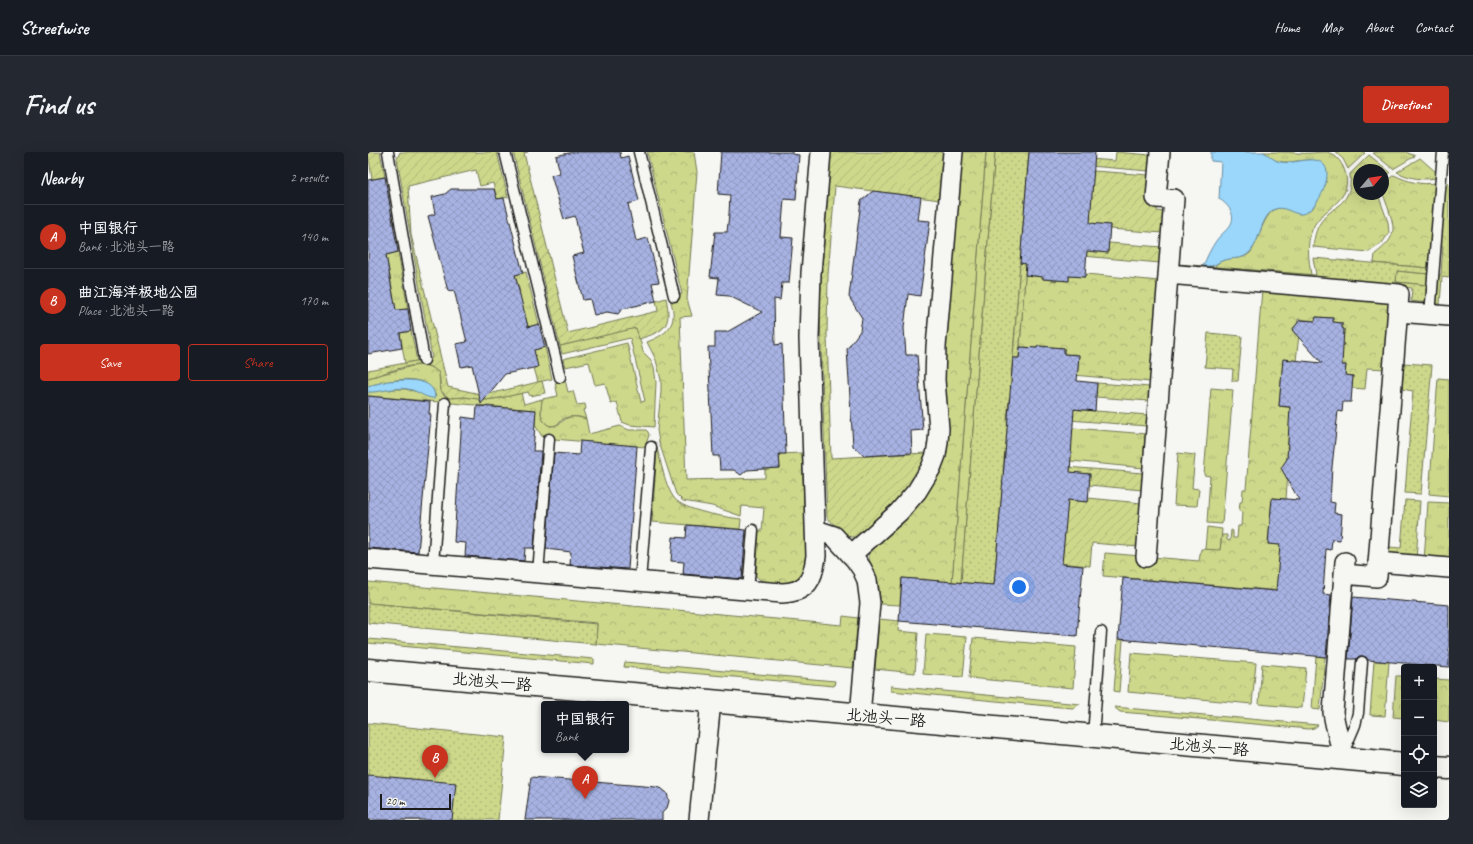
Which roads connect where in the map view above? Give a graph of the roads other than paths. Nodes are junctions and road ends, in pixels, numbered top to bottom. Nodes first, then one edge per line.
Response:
1 (388, 152) edge
2 (505, 152) edge
3 (639, 152) edge
4 (820, 152) edge
5 (953, 152) edge
6 (1160, 152) edge
7 (1443, 152) edge
8 (1168, 274) junction
9 (674, 296) dead end
10 (1398, 312) junction
11 (1430, 315) junction
12 (1449, 316) edge
13 (424, 360) dead end
14 (560, 377) dead end
15 (445, 403) dead end
16 (549, 439) dead end
17 (651, 447) dead end
18 (752, 530) dead end
19 (816, 531) junction
20 (851, 555) junction
21 (1146, 557) dead end
22 (368, 559) edge
23 (1378, 562) junction
24 (433, 564) junction
25 (1449, 568) edge
26 (538, 573) junction
27 (640, 581) junction
28 (748, 590) junction
29 (1101, 632) dead end
30 (1362, 662) dead end
31 (368, 670) edge
32 (711, 701) junction
33 (860, 714) junction
34 (1093, 736) junction
35 (1342, 758) junction
36 (1401, 764) edge
37 (1437, 767) edge
38 (1449, 768) edge
39 (699, 820) edge

1 - 13 lane
2 - 14 lane
3 - 9 lane
4 - 19 street
5 - 20 street
6 - 8 street
7 - 11 lane
8 - 10 street
8 - 21 street
10 - 11 street
10 - 23 street
11 - 12 street
15 - 24 lane
16 - 26 lane
17 - 27 lane
18 - 28 lane
19 - 20 street
19 - 28 street
20 - 33 street
22 - 24 street
23 - 25 street
23 - 35 street
24 - 26 street
26 - 27 street
27 - 28 street
29 - 34 lane
30 - 35 lane
31 - 32 street, 北池头一路
32 - 33 street, 北池头一路
32 - 39 street
33 - 34 street, 北池头一路
34 - 35 street, 北池头一路
35 - 36 street, 北池头一路
37 - 38 street

